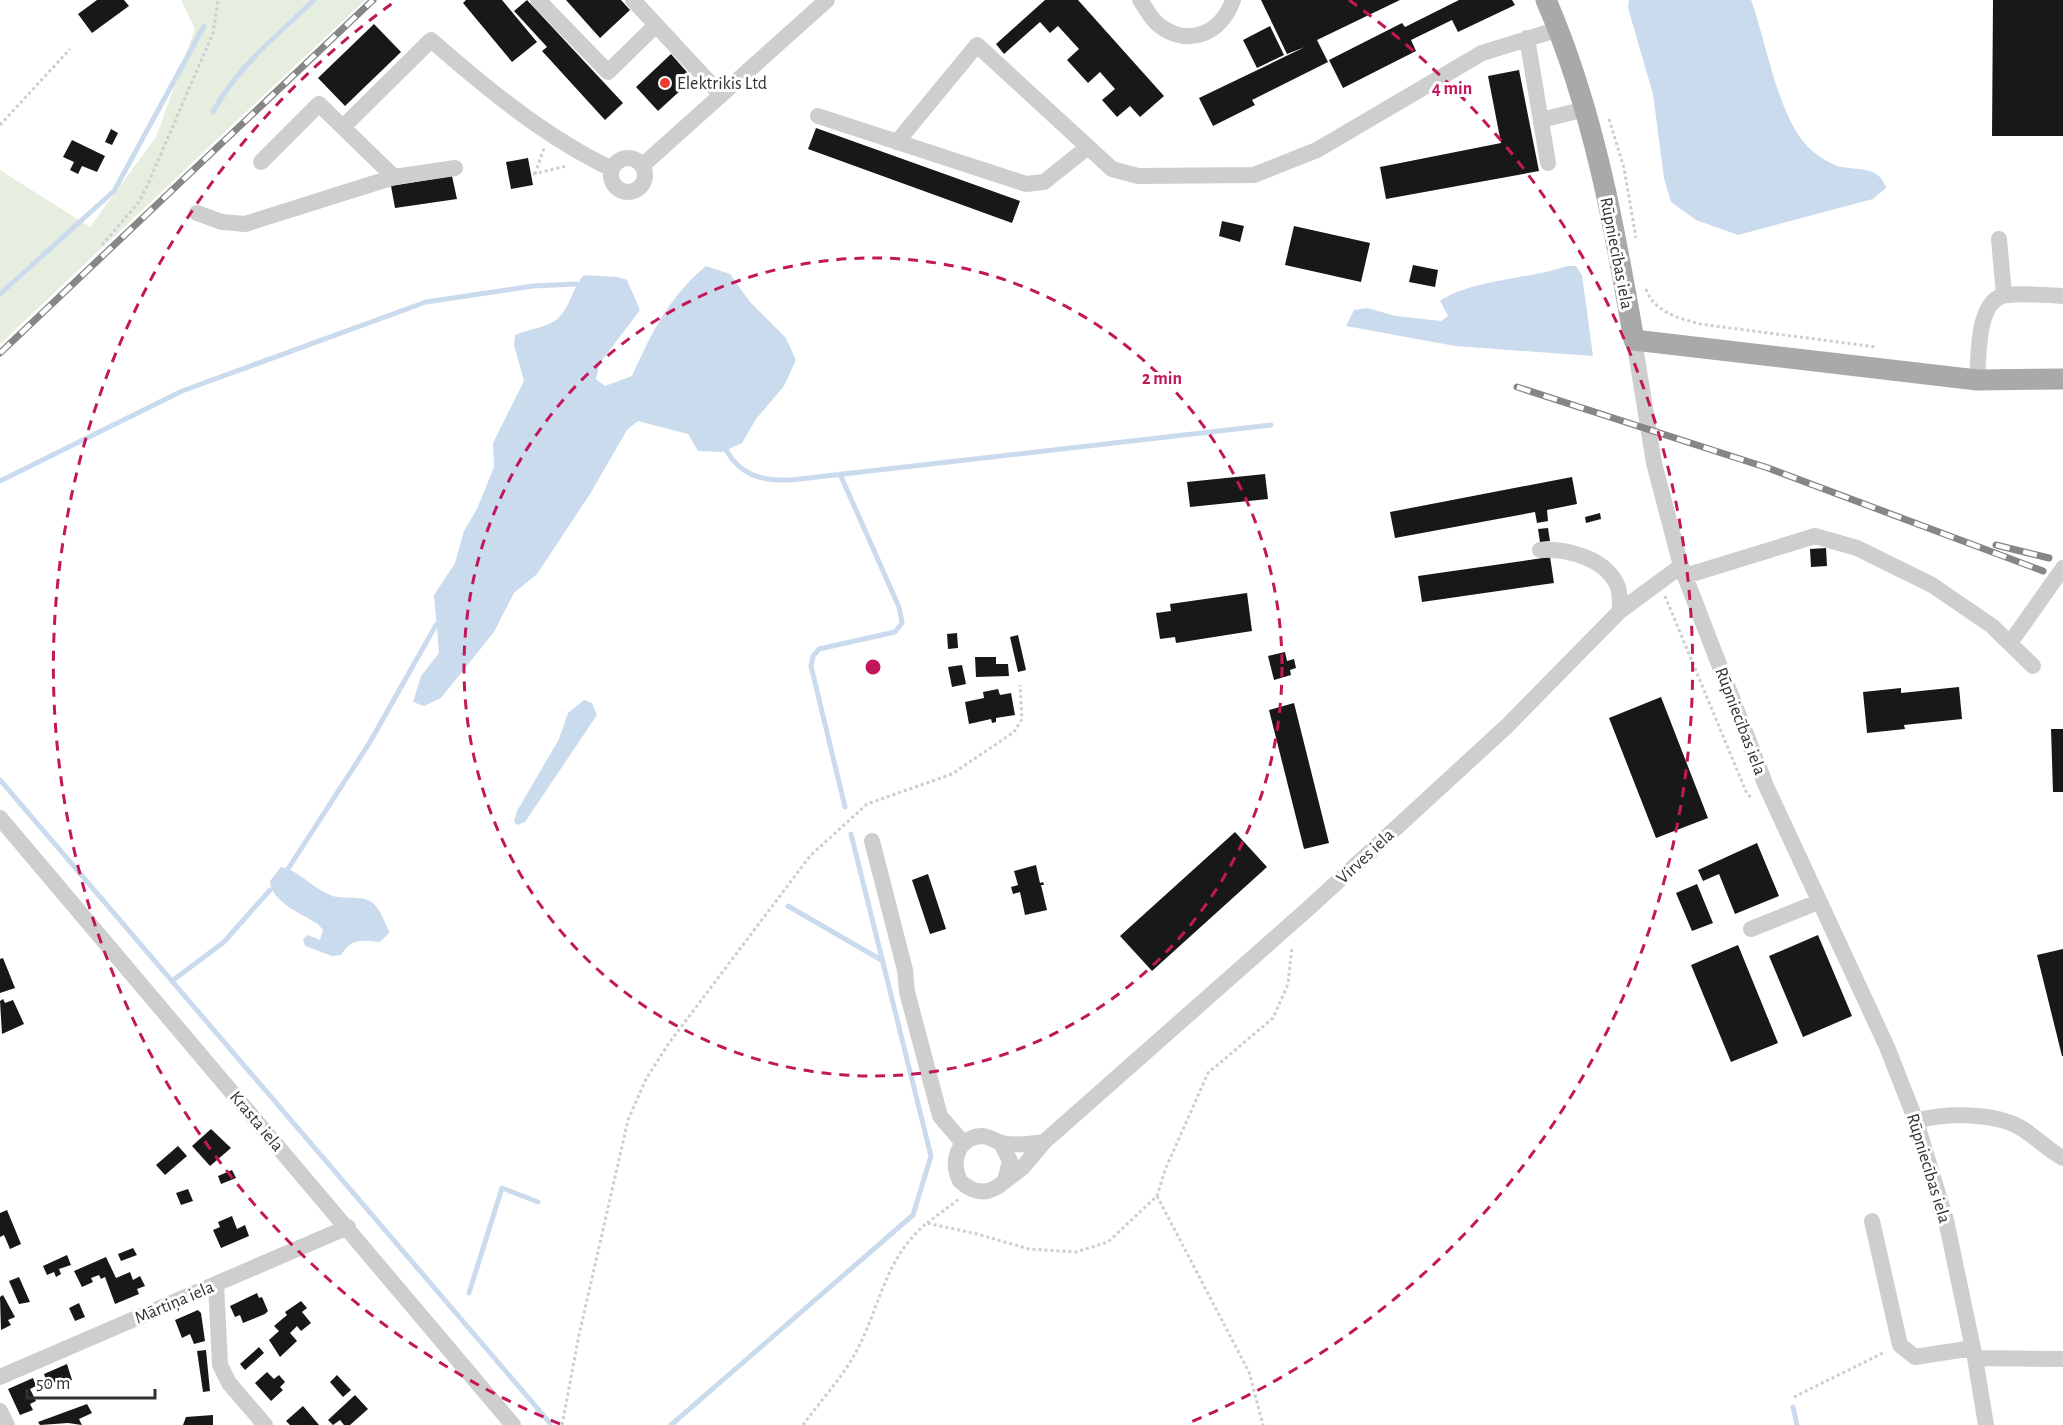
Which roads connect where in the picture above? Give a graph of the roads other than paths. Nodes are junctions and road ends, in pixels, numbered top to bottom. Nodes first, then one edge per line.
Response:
1 (538, 0) edge
2 (633, 0) edge
3 (827, 0) edge
4 (1140, 0) edge
5 (1233, 0) edge
6 (1546, 0) edge
7 (656, 25) junction
8 (1559, 29) junction
9 (1527, 39) junction
10 (721, 95) junction
11 (1586, 109) junction
12 (818, 116) dead end
13 (1541, 120) junction
14 (343, 127) junction
15 (897, 142) junction
16 (1088, 147) junction
17 (261, 162) dead end
18 (1548, 163) dead end
19 (643, 165) junction
20 (455, 168) dead end
21 (612, 169) junction
22 (394, 177) junction
23 (197, 213) dead end
24 (1999, 239) dead end
25 (2004, 295) junction
26 (2063, 296) edge
27 (1634, 340) junction
28 (2063, 379) edge
29 (1977, 380) junction
30 (1540, 550) dead end
31 (2063, 568) edge
32 (1683, 571) junction
33 (1620, 611) junction
34 (2010, 643) junction
35 (2033, 666) dead end
36 (0, 818) edge
37 (872, 841) dead end
38 (1818, 902) junction
39 (1751, 929) dead end
40 (1916, 1121) junction
41 (1044, 1142) junction
42 (963, 1143) junction
43 (1001, 1143) junction
44 (2063, 1158) edge
45 (1005, 1181) junction
46 (1872, 1221) dead end
47 (348, 1227) junction
48 (216, 1284) junction
49 (1974, 1353) junction
50 (2063, 1359) edge
51 (0, 1377) edge
52 (0, 1411) edge
53 (7, 1425) edge
54 (265, 1425) edge
55 (513, 1425) edge
56 (1986, 1425) edge

1 - 7 street
2 - 7 street
3 - 10 street
4 - 5 street
6 - 8 main road, Rūpniecības iela
7 - 10 street
8 - 9 street
8 - 11 main road, Rūpniecības iela
9 - 13 street
9 - 16 street
10 - 19 street
11 - 13 street
11 - 27 main road, Rūpniecības iela
12 - 15 street
13 - 18 street
14 - 17 street
14 - 21 street
14 - 22 street
15 - 16 street
15 - 16 street
19 - 21 street
19 - 21 street
20 - 22 street
22 - 23 street
24 - 25 street
25 - 26 street
25 - 29 street
27 - 29 main road
27 - 32 street, Rūpniecības iela
28 - 29 main road
30 - 33 street
31 - 34 street
32 - 33 street, Virves iela
32 - 34 street, Virves iela
32 - 38 street, Rūpniecības iela
33 - 41 street, Virves iela
34 - 35 street, Virves iela
36 - 47 street, Krasta iela
37 - 42 street
38 - 39 street
38 - 40 street, Rūpniecības iela
40 - 44 street
40 - 49 street, Rūpniecības iela
41 - 43 street
41 - 45 street, Virves iela
42 - 43 street
42 - 45 street, Virves iela
43 - 45 street
46 - 49 street
47 - 48 street, Mārtiņa iela
47 - 55 street, Krasta iela
48 - 51 street, Mārtiņa iela
48 - 54 street
49 - 50 street
49 - 56 street, Rūpniecības iela
52 - 53 street

